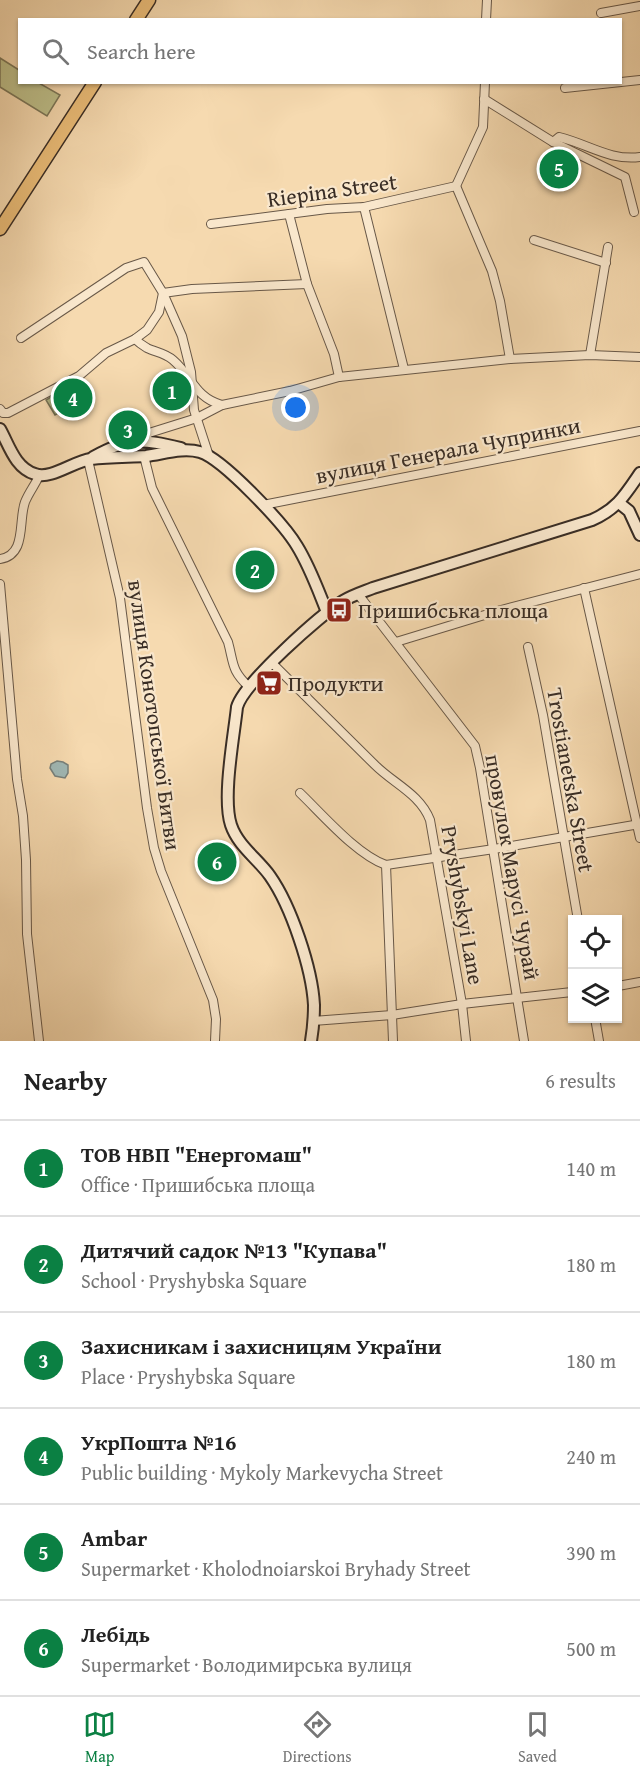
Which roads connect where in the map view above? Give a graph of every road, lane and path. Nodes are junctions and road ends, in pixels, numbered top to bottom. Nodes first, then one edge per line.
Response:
1 (149, 0) edge
2 (487, 0) edge
3 (640, 6) edge
4 (601, 13) dead end
5 (137, 18) edge
6 (486, 18) edge
7 (640, 80) edge
8 (622, 82) edge
9 (94, 84) edge
10 (485, 84) edge
11 (602, 84) edge
12 (565, 88) dead end
13 (484, 99) junction
14 (553, 142) junction
15 (640, 157) edge
16 (456, 186) junction
17 (364, 207) junction
18 (634, 212) dead end
19 (289, 214) junction
20 (212, 224) dead end
21 (0, 229) edge
22 (534, 240) dead end
23 (608, 247) dead end
24 (606, 263) junction
25 (307, 284) junction
26 (163, 293) junction
27 (21, 338) dead end
28 (135, 339) junction
29 (590, 355) junction
30 (640, 357) edge
31 (510, 359) junction
32 (404, 369) junction
33 (339, 377) junction
34 (192, 384) junction
35 (222, 405) junction
36 (0, 409) edge
37 (196, 418) junction
38 (0, 429) edge
39 (640, 431) edge
40 (142, 441) junction
41 (187, 450) junction
42 (144, 456) junction
43 (209, 456) junction
44 (88, 460) junction
45 (640, 472) edge
46 (39, 476) junction
47 (619, 502) junction
48 (263, 505) junction
49 (640, 535) edge
50 (0, 559) edge
51 (640, 574) edge
52 (0, 584) edge
53 (584, 588) junction
54 (358, 594) junction
55 (327, 612) junction
56 (396, 642) junction
57 (528, 647) dead end
58 (272, 663) junction
59 (249, 687) junction
60 (300, 793) dead end
61 (639, 825) edge
62 (564, 837) junction
63 (640, 838) edge
64 (494, 849) junction
65 (436, 858) junction
66 (386, 865) junction
67 (577, 915) edge
68 (640, 982) edge
69 (622, 985) edge
70 (568, 993) edge
71 (517, 999) junction
72 (462, 1004) junction
73 (392, 1015) junction
74 (313, 1022) junction
75 (596, 1023) edge
76 (39, 1041) edge
77 (215, 1041) edge
78 (311, 1041) edge
79 (393, 1041) edge
80 (466, 1041) edge
81 (524, 1041) edge
82 (598, 1041) edge

1 - 5 main road
2 - 6 street
3 - 4 street
7 - 8 street
9 - 21 main road
10 - 13 street
11 - 12 street
13 - 14 street
13 - 16 street
14 - 15 street
14 - 18 street
16 - 17 street, Riepina Street
16 - 31 street
17 - 19 street, Riepina Street
17 - 32 street
19 - 20 street, Riepina Street
19 - 25 street
22 - 24 street
23 - 24 street
24 - 29 street
25 - 26 street
25 - 33 street
26 - 27 street
26 - 28 street
26 - 34 street
28 - 34 street
28 - 36 street
29 - 30 street
29 - 31 street
31 - 32 street
32 - 33 street
33 - 35 street
34 - 35 street
34 - 37 street
35 - 37 street
37 - 40 street
37 - 43 street
38 - 46 main road
39 - 48 street, вулиця Генерала Чупринки
40 - 41 main road
40 - 44 main road
41 - 42 main road
41 - 43 main road
42 - 44 main road
42 - 59 street
43 - 48 main road
44 - 46 main road
44 - 77 street, вулиця Конотопської Битви
45 - 47 main road
46 - 50 street
47 - 49 main road
47 - 54 main road
48 - 55 main road
51 - 53 street
52 - 76 street
53 - 56 street
53 - 61 street
54 - 55 main road
54 - 56 street, провулок Марусі Чурай
55 - 58 main road
56 - 64 street, провулок Марусі Чурай
57 - 62 street, Trostianetska Street
58 - 59 main road
58 - 65 street, Pryshybskyi Lane
59 - 74 main road
60 - 66 street
61 - 62 street
61 - 63 street
62 - 64 street
62 - 67 street, Trostianetska Street
64 - 65 street
64 - 71 street, провулок Марусі Чурай
65 - 66 street
65 - 72 street, Pryshybskyi Lane
66 - 73 street
68 - 69 street
70 - 71 street
71 - 72 street
71 - 81 street, провулок Марусі Чурай
72 - 73 street
72 - 80 street, Pryshybskyi Lane
73 - 74 street
73 - 79 street
74 - 78 main road
75 - 82 street

